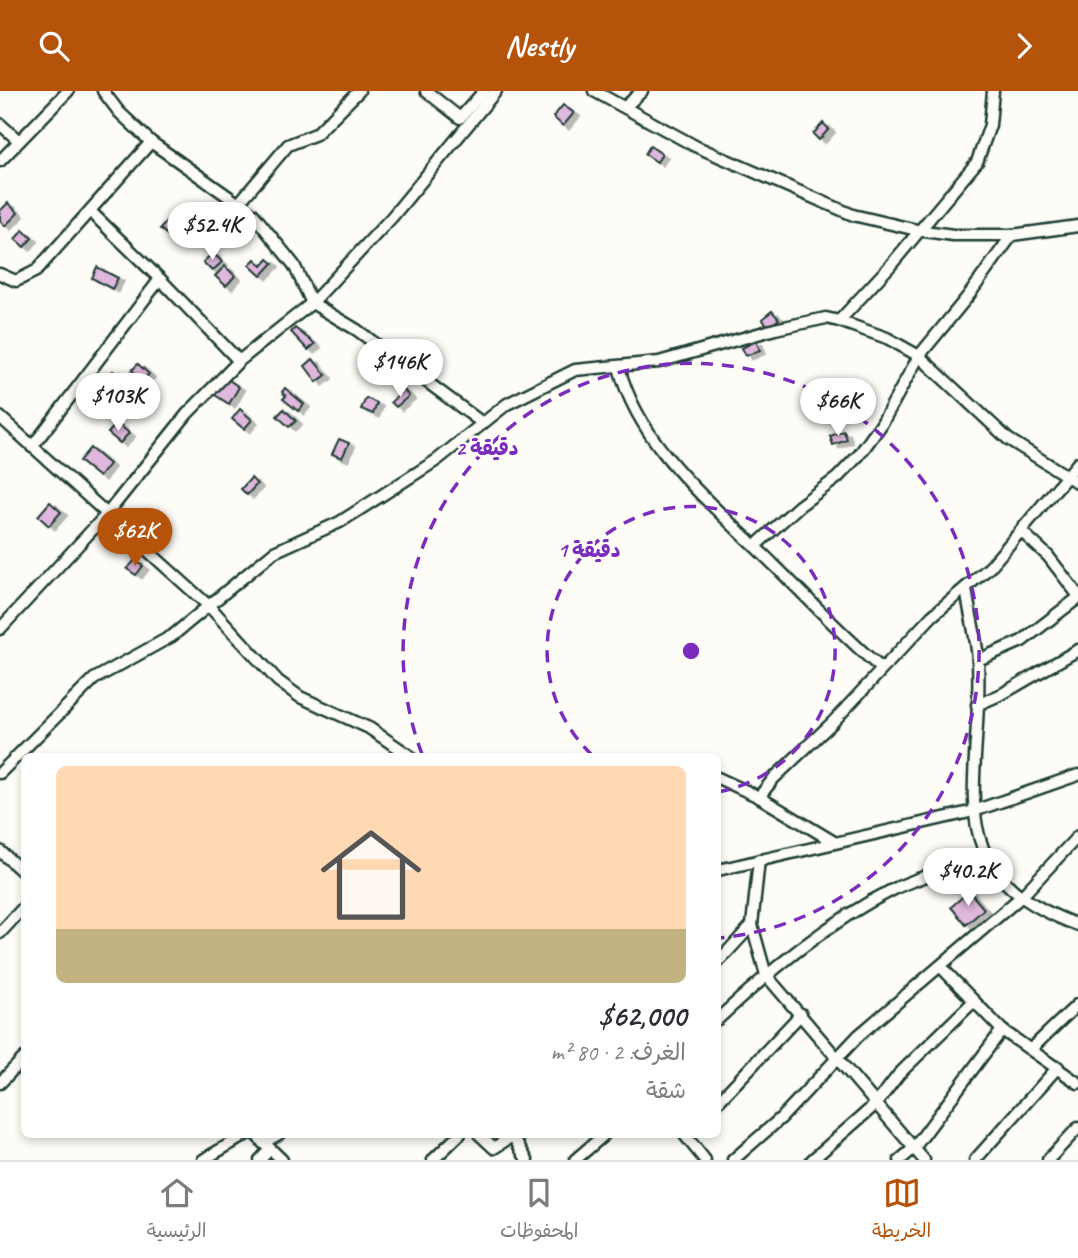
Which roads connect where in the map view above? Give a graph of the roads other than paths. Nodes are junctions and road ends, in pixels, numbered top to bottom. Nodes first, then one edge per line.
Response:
1 (68, 91) edge
2 (103, 91) edge
3 (359, 91) edge
4 (426, 91) edge
5 (484, 91) edge
6 (496, 91) edge
7 (594, 91) edge
8 (642, 91) edge
9 (993, 91) edge
10 (625, 107) junction
11 (0, 124) edge
12 (19, 141) junction
13 (151, 142) junction
14 (0, 161) edge
15 (239, 203) junction
16 (90, 212) junction
17 (1078, 226) edge
18 (917, 230) junction
19 (1012, 235) junction
20 (0, 274) edge
21 (160, 279) junction
22 (312, 303) junction
23 (839, 321) junction
24 (919, 356) junction
25 (239, 361) junction
26 (619, 367) junction
27 (0, 417) edge
28 (481, 422) junction
29 (33, 447) junction
30 (1078, 463) edge
31 (1068, 476) junction
32 (1078, 482) edge
33 (107, 514) junction
34 (1021, 531) junction
35 (755, 546) junction
36 (966, 588) junction
37 (1078, 596) edge
38 (209, 607) junction
39 (0, 628) edge
40 (1078, 650) edge
41 (978, 660) junction
42 (881, 668) junction
43 (977, 705) junction
44 (406, 753) edge
45 (0, 773) edge
46 (1078, 775) edge
47 (721, 779) edge
48 (759, 797) junction
49 (974, 811) junction
50 (1078, 836) edge
51 (834, 842) junction
52 (0, 851) edge
53 (984, 856) junction
54 (759, 860) junction
55 (721, 869) edge
56 (21, 870) edge
57 (1021, 896) junction
58 (21, 910) edge
59 (752, 925) junction
60 (1078, 925) edge
61 (0, 933) edge
62 (721, 959) edge
63 (942, 967) junction
64 (766, 975) junction
65 (974, 1001) junction
66 (1078, 1004) edge
67 (801, 1014) junction
68 (721, 1016) edge
69 (1002, 1030) junction
70 (1032, 1048) junction
71 (838, 1057) junction
72 (21, 1061) edge
73 (1058, 1067) junction
74 (0, 1083) edge
75 (1078, 1083) edge
76 (721, 1099) edge
77 (876, 1104) junction
78 (1078, 1128) edge
79 (240, 1138) edge
80 (259, 1138) edge
81 (275, 1138) edge
82 (456, 1138) edge
83 (483, 1138) edge
84 (509, 1138) edge
85 (516, 1138) edge
86 (600, 1138) edge
87 (688, 1138) edge
88 (266, 1146) junction
89 (914, 1148) junction
90 (203, 1160) edge
91 (260, 1160) edge
92 (282, 1160) edge
93 (433, 1160) edge
94 (527, 1160) edge
95 (575, 1160) edge
96 (705, 1160) edge
97 (733, 1160) edge
98 (812, 1160) edge
99 (901, 1160) edge
100 (923, 1160) edge
101 (975, 1160) edge
102 (1048, 1160) edge

1 - 12 street
2 - 13 street
3 - 15 street
4 - 5 street
6 - 22 street
7 - 10 street
8 - 10 street
9 - 18 street
10 - 18 street
11 - 12 street
12 - 14 street
13 - 15 street
13 - 16 street
15 - 22 street
16 - 20 street
16 - 21 street
17 - 19 street
18 - 19 street
18 - 23 street
19 - 24 street
21 - 25 street
21 - 29 street
22 - 25 street
22 - 28 street
23 - 24 street
23 - 26 street
24 - 31 street
24 - 35 street
25 - 33 street
26 - 28 street
26 - 35 street
27 - 29 street
28 - 38 street
29 - 33 street
30 - 31 street
31 - 32 street
31 - 34 street
33 - 38 street
33 - 39 street
34 - 36 street
34 - 37 street
35 - 42 street
36 - 41 street
36 - 42 street
37 - 41 street
38 - 44 street
38 - 45 street
40 - 43 street
41 - 43 street
42 - 48 street
43 - 49 street
46 - 49 street
47 - 48 street
48 - 51 street
49 - 51 street
49 - 53 street
50 - 57 street
51 - 54 street
52 - 56 street
53 - 57 street
53 - 64 street
54 - 55 street
54 - 59 street
57 - 60 street
57 - 63 street
58 - 61 street
59 - 62 street
59 - 64 street
63 - 65 street
63 - 71 street
64 - 67 street
64 - 68 street
65 - 69 street
65 - 77 street
66 - 70 street
67 - 71 street
67 - 76 street
69 - 70 street
69 - 89 street
70 - 73 street
71 - 77 street
71 - 97 street
72 - 74 street
73 - 75 street
73 - 101 street
77 - 89 street
77 - 98 street
78 - 102 street
79 - 90 street
80 - 88 street
81 - 88 street
82 - 93 street
83 - 84 street
85 - 94 street
86 - 95 street
87 - 96 street
88 - 91 street
88 - 92 street
89 - 99 street
89 - 100 street

